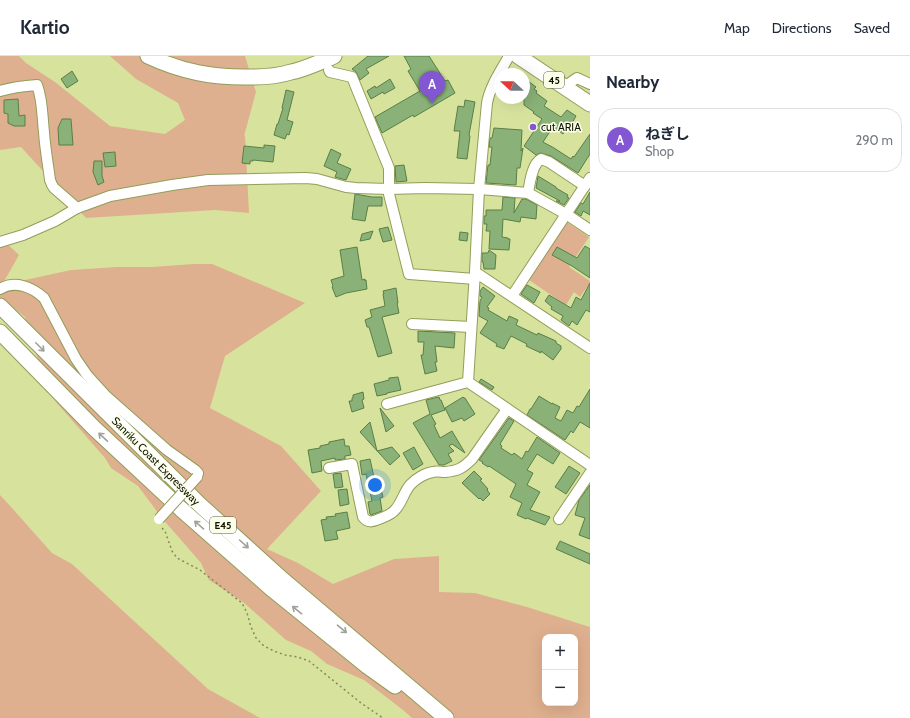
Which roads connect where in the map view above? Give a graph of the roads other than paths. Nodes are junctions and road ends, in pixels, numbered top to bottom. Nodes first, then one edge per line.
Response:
1 (148, 56) edge
2 (509, 56) edge
3 (518, 56) edge
4 (331, 63) edge
5 (590, 84) edge
6 (564, 87) junction
7 (0, 91) edge
8 (590, 104) edge
9 (588, 182) edge
10 (389, 189) junction
11 (479, 189) junction
12 (528, 193) junction
13 (77, 208) junction
14 (566, 214) junction
15 (590, 230) edge
16 (0, 242) edge
17 (475, 275) junction
18 (0, 289) edge
19 (512, 296) junction
20 (0, 306) edge
21 (412, 324) dead end
22 (471, 327) junction
23 (0, 333) edge
24 (590, 348) edge
25 (468, 382) junction
26 (387, 404) dead end
27 (506, 408) junction
28 (590, 465) edge
29 (329, 468) dead end
30 (590, 473) edge
31 (158, 519) road end
32 (559, 519) dead end
33 (440, 718) edge
34 (446, 718) edge

1 - 4 highway
2 - 11 street
3 - 6 highway, 45
4 - 10 street
5 - 6 street
6 - 8 highway, 45
7 - 13 street
9 - 12 street
9 - 14 street
10 - 11 street
10 - 13 street
10 - 17 street
11 - 12 street
11 - 17 street
12 - 14 street
13 - 16 street
14 - 15 street
14 - 19 street
17 - 19 street
17 - 22 street
18 - 31 street, bridge
19 - 24 street
20 -> 34 highway, Sanriku Coast Expressway / E45
21 - 22 street
22 - 25 street
33 -> 23 highway, Sanriku Coast Expressway / E45
25 - 26 street
25 - 27 street
27 - 28 street
27 - 29 street
30 - 32 street

